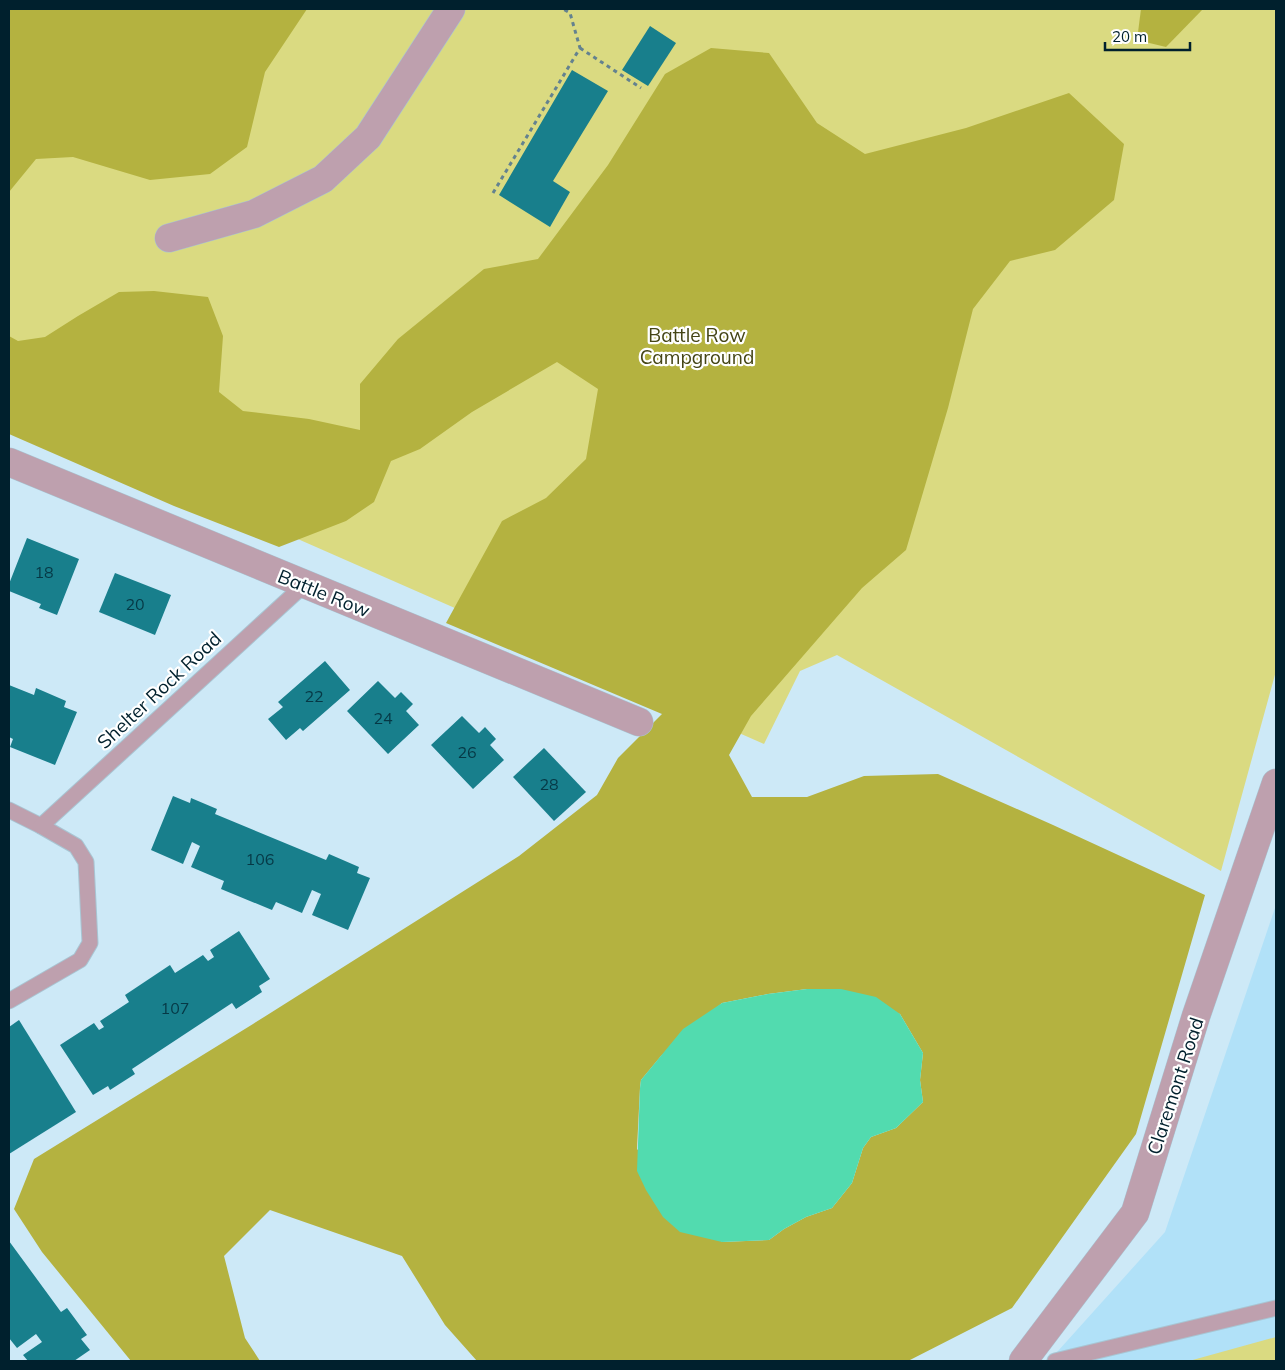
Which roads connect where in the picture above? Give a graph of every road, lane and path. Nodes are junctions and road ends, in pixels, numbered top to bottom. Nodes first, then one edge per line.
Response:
1 (451, 9) edge
2 (563, 9) edge
3 (574, 9) edge
4 (570, 13) junction
5 (580, 48) junction
6 (642, 88) dead end
7 (494, 193) dead end
8 (169, 238) dead end
9 (9, 462) edge
10 (304, 584) junction
11 (639, 722) dead end
12 (1276, 783) edge
13 (9, 810) edge
14 (41, 826) junction
15 (9, 1001) edge
16 (1276, 1308) edge
17 (1023, 1361) edge
18 (1056, 1361) edge

1 - 8 street
2 - 4 path
3 - 4 path
4 - 5 path
5 - 6 path
5 - 7 path
9 - 10 street, Battle Row
10 - 11 street, Battle Row
10 - 14 lane, Shelter Rock Road
12 - 17 street, Claremont Road
13 - 14 lane
14 - 15 lane
16 - 18 lane

